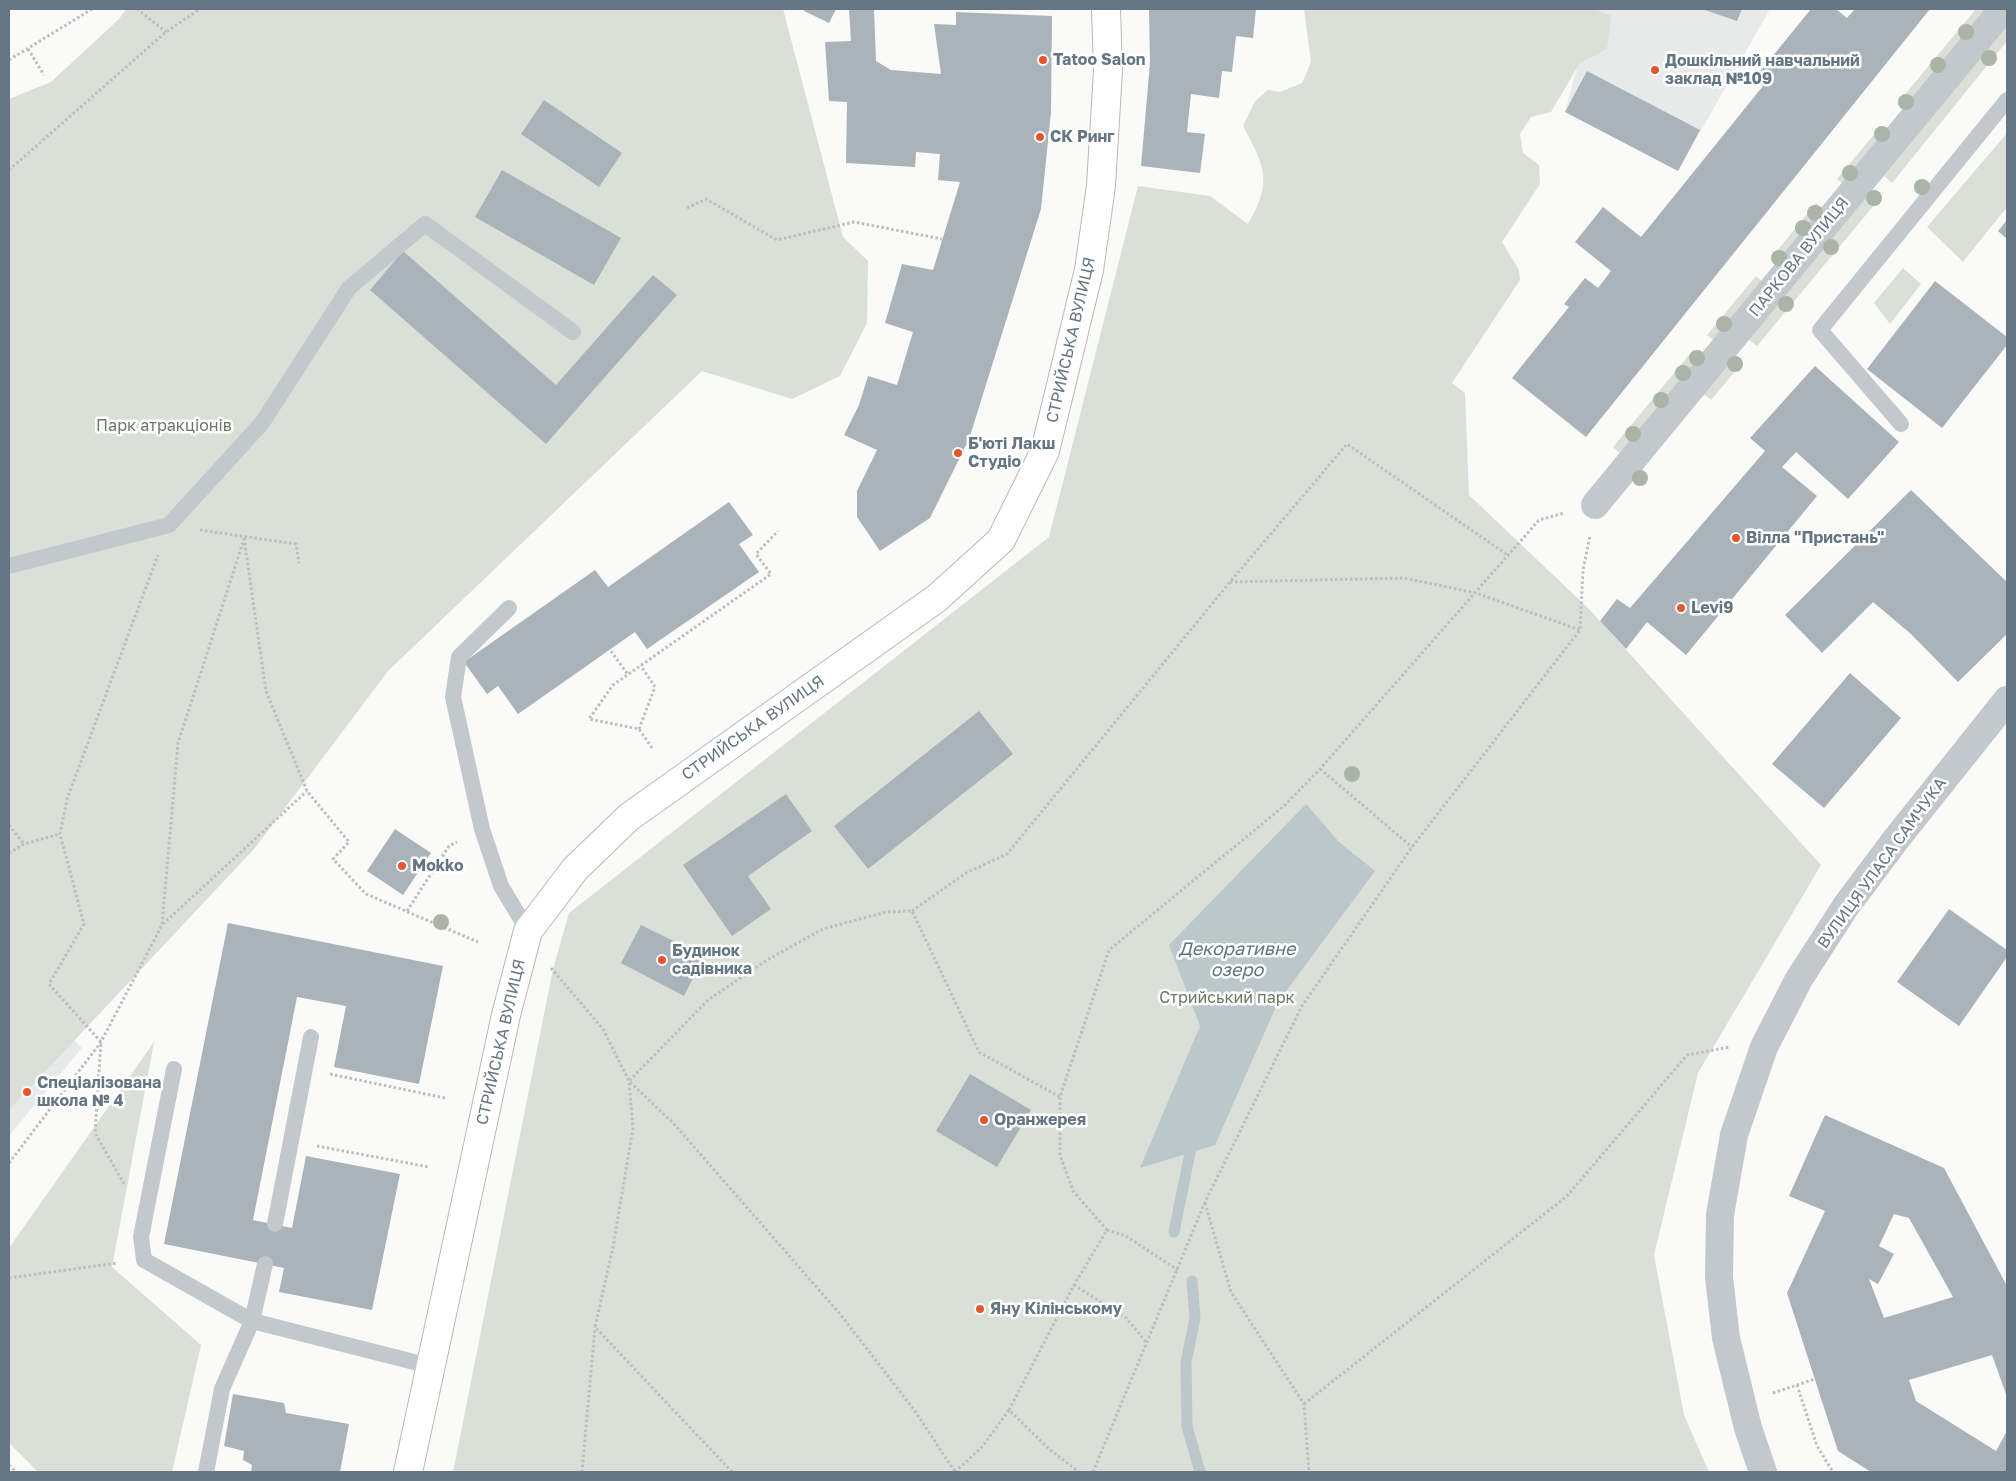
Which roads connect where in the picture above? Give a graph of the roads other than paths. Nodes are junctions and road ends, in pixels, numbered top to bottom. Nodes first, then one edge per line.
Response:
1 (1106, 9) edge
2 (2003, 9) edge
3 (2007, 100) edge
4 (573, 332) dead end
5 (1901, 424) dead end
6 (1596, 505) road end
7 (9, 566) edge
8 (509, 608) dead end
9 (2007, 700) edge
10 (528, 930) junction
11 (312, 1037) dead end
12 (174, 1069) dead end
13 (275, 1224) dead end
14 (265, 1264) dead end
15 (252, 1321) junction
16 (430, 1366) junction
17 (206, 1472) edge
18 (408, 1472) edge
19 (1763, 1472) edge

1 - 10 main road, СТРИЙСЬКА ВУЛИЦЯ
2 - 6 street, ПАРКОВА ВУЛИЦЯ
3 - 5 lane
4 - 7 lane
8 - 10 lane
9 - 19 street, ВУЛИЦЯ УЛАСА САМЧУКА
10 - 16 main road, СТРИЙСЬКА ВУЛИЦЯ
11 - 13 lane
12 - 15 lane
14 - 15 lane
15 - 16 lane
15 - 17 lane
16 - 18 main road, СТРИЙСЬКА ВУЛИЦЯ

